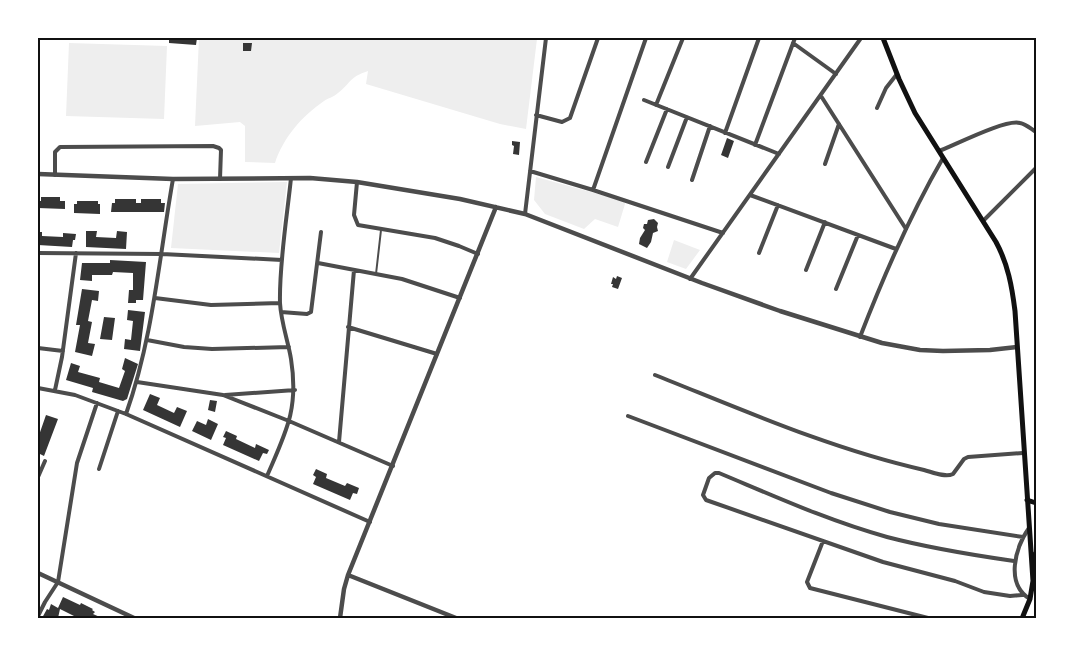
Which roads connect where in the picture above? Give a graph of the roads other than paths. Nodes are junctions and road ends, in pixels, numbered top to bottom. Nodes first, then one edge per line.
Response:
1 (546, 38) edge
2 (598, 38) edge
3 (646, 38) edge
4 (683, 38) edge
5 (759, 38) edge
6 (795, 38) edge
7 (862, 38) edge
8 (883, 38) edge
9 (793, 43) junction
10 (836, 74) junction
11 (897, 74) junction
12 (821, 96) junction
13 (644, 100) dead end
14 (656, 105) junction
15 (877, 108) dead end
16 (667, 109) junction
17 (536, 115) junction
18 (687, 117) junction
19 (839, 124) junction
20 (710, 126) junction
21 (1036, 132) edge
22 (725, 133) junction
23 (755, 145) junction
24 (939, 151) junction
25 (779, 154) junction
26 (943, 158) junction
27 (646, 162) dead end
28 (825, 164) dead end
29 (668, 167) dead end
30 (1036, 168) edge
31 (530, 171) junction
32 (38, 174) edge
33 (55, 175) junction
34 (291, 178) junction
35 (220, 179) junction
36 (173, 180) junction
37 (692, 180) dead end
38 (357, 182) junction
39 (593, 190) junction
40 (750, 195) junction
41 (778, 205) junction
42 (496, 206) junction
43 (525, 214) junction
44 (983, 221) junction
45 (824, 222) junction
46 (906, 229) junction
47 (381, 230) junction
48 (321, 232) dead end
49 (723, 233) junction
50 (858, 235) junction
51 (896, 249) junction
52 (38, 252) edge
53 (76, 253) junction
54 (759, 253) dead end
55 (162, 254) junction
56 (478, 254) junction
57 (282, 260) junction
58 (318, 263) junction
59 (354, 270) junction
60 (806, 270) dead end
61 (376, 274) junction
62 (690, 279) junction
63 (836, 289) dead end
64 (155, 298) junction
65 (460, 298) junction
66 (280, 303) junction
67 (281, 312) junction
68 (348, 327) junction
69 (860, 337) junction
70 (147, 340) junction
71 (289, 347) junction
72 (1017, 347) junction
73 (38, 348) edge
74 (63, 351) junction
75 (437, 354) junction
76 (655, 375) dead end
77 (137, 382) junction
78 (38, 388) edge
79 (55, 390) junction
80 (295, 390) junction
81 (222, 395) junction
82 (96, 403) junction
83 (118, 411) junction
84 (126, 414) junction
85 (628, 416) dead end
86 (289, 421) junction
87 (338, 442) junction
88 (1023, 453) junction
89 (46, 461) dead end
90 (393, 466) junction
91 (99, 469) dead end
92 (267, 476) junction
93 (38, 477) edge
94 (1027, 500) junction
95 (1036, 503) edge
96 (370, 522) junction
97 (1028, 528) junction
98 (1023, 537) junction
99 (823, 541) junction
100 (1036, 553) edge
101 (1014, 561) junction
102 (38, 573) edge
103 (348, 575) junction
104 (1033, 581) junction
105 (58, 582) junction
106 (1022, 595) junction
107 (1030, 599) junction
108 (38, 616) edge
109 (134, 618) edge
110 (340, 618) edge
111 (456, 618) edge
112 (928, 618) edge
113 (1025, 618) edge

1 - 17 street
2 - 17 street
3 - 39 street
4 - 14 street
5 - 22 street
6 - 9 street
7 - 10 street
8 - 11 main road
9 - 10 street
9 - 23 street
10 - 12 street
11 - 15 street
11 - 24 main road
12 - 19 street
12 - 25 street
13 - 14 street
14 - 16 street
16 - 18 street
16 - 27 street
17 - 31 street
18 - 20 street
18 - 29 street
19 - 28 street
19 - 46 street
20 - 22 street
20 - 37 street
21 - 24 street
22 - 23 street
23 - 25 street
24 - 26 main road
25 - 40 street
26 - 44 main road
26 - 46 street
30 - 44 street
31 - 39 street
31 - 43 street
32 - 33 street
33 - 35 street
33 - 36 street
34 - 35 street
34 - 38 street
34 - 57 street
35 - 36 street
36 - 55 street
38 - 42 street
38 - 47 street
39 - 49 street
40 - 41 street
40 - 49 street
41 - 45 street
41 - 54 street
42 - 43 street
42 - 56 street
43 - 62 street
44 - 72 main road
45 - 50 street
45 - 60 street
46 - 51 street
47 - 56 street
47 - 61 lane
48 - 58 street
49 - 62 street
50 - 51 street
50 - 63 street
51 - 69 street
52 - 53 street
53 - 55 street
53 - 74 street
55 - 57 street
55 - 64 street
56 - 65 street
57 - 66 street
58 - 59 street
58 - 67 street
59 - 61 street
59 - 68 street
61 - 65 street
62 - 69 street
64 - 66 street
64 - 70 street
65 - 75 street
66 - 67 street
67 - 71 street
68 - 75 street
68 - 87 street
69 - 72 street
70 - 71 street
70 - 77 street
71 - 80 street
72 - 88 main road
73 - 74 street
74 - 79 street
75 - 90 street
76 - 88 street
77 - 81 street
77 - 84 street
78 - 79 street
79 - 82 street
80 - 81 street
80 - 86 street
81 - 86 street
82 - 83 street
82 - 105 street
83 - 84 street
83 - 91 street
84 - 92 street
85 - 98 street
86 - 87 street
86 - 92 street
87 - 90 street
88 - 94 main road
89 - 93 street
90 - 96 street
92 - 96 street
94 - 95 main road
94 - 97 main road
96 - 103 street
97 - 98 street
97 - 104 main road
98 - 101 street
99 - 101 street
99 - 106 street
99 - 112 street
100 - 104 main road
101 - 106 street
102 - 105 street
103 - 110 street
103 - 111 street
104 - 107 main road
105 - 108 street
105 - 109 street
106 - 107 street
107 - 113 main road

